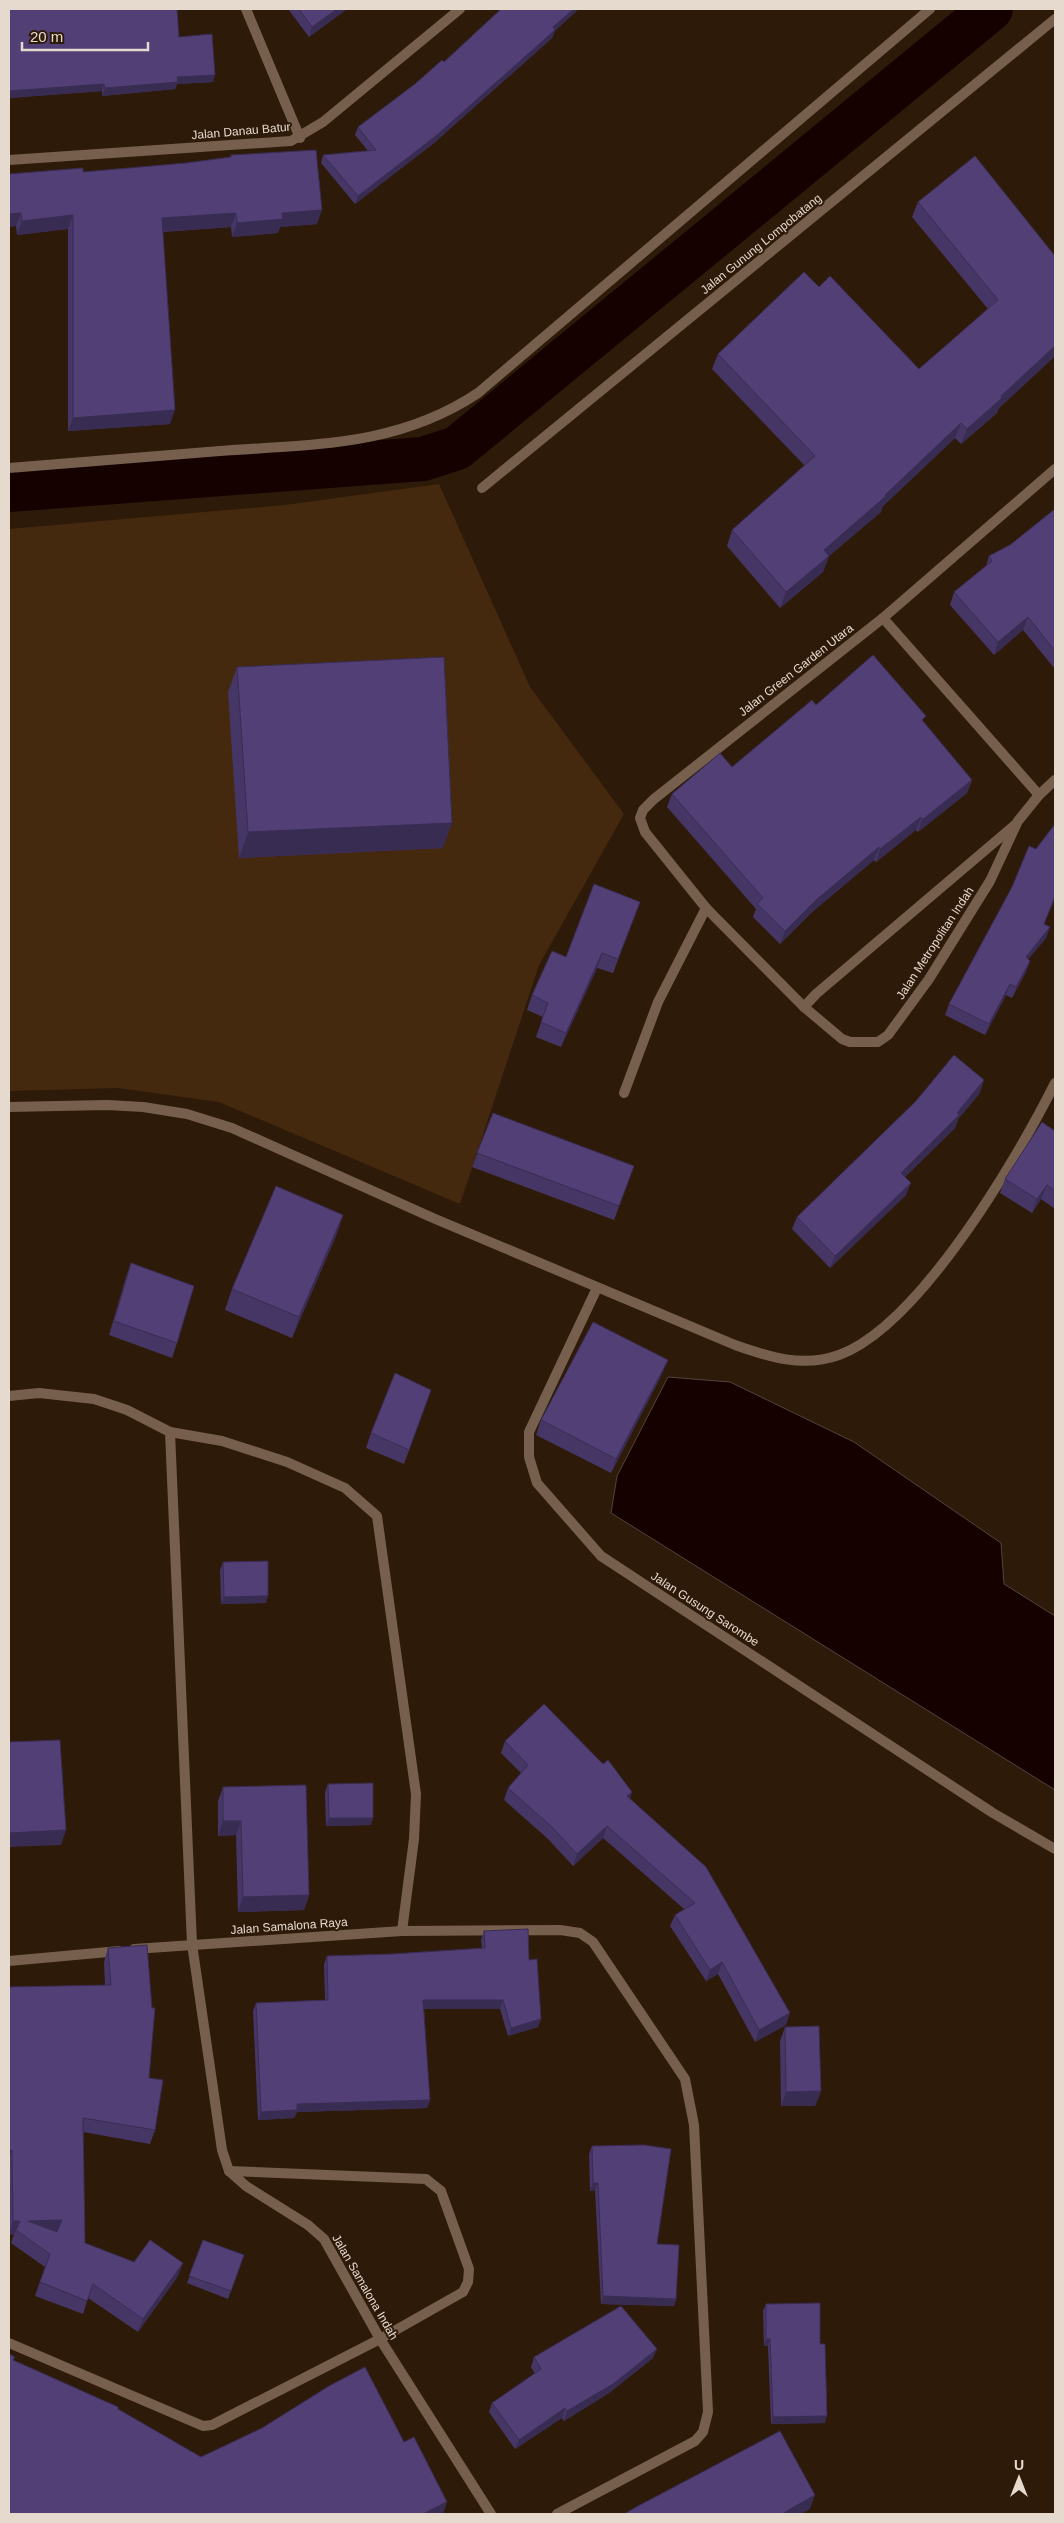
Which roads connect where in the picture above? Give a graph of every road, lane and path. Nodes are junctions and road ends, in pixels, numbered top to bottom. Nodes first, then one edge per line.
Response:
1 (246, 9) edge
2 (460, 9) edge
3 (930, 9) edge
4 (1055, 19) edge
5 (300, 138) junction
6 (9, 160) edge
7 (9, 468) edge
8 (1055, 469) edge
9 (482, 488) dead end
10 (883, 618) junction
11 (1055, 780) edge
12 (1039, 796) junction
13 (1018, 821) junction
14 (706, 908) junction
15 (804, 1007) junction
16 (1055, 1083) edge
17 (624, 1093) dead end
18 (9, 1107) edge
19 (597, 1288) junction
20 (9, 1396) edge
21 (170, 1432) junction
22 (1055, 1849) edge
23 (402, 1931) junction
24 (192, 1944) junction
25 (9, 1960) edge
26 (229, 2171) junction
27 (380, 2339) junction
28 (9, 2343) edge
29 (491, 2514) edge
30 (557, 2514) edge

1 - 5 street
2 - 5 street, Jalan Danau Batur
3 - 7 street
4 - 9 street, Jalan Gunung Lompobatang
5 - 6 street, Jalan Danau Batur
8 - 10 street, Jalan Green Garden Utara
10 - 12 street
10 - 14 street, Jalan Green Garden Utara
11 - 12 street
12 - 13 street
13 - 15 street
13 - 15 street, Jalan Metropolitan Indah
14 - 15 street, Jalan Metropolitan Indah
14 - 17 street
16 - 19 street
18 - 19 street
19 - 22 street, Jalan Gusung Sarombe
20 - 21 street
21 - 23 street
21 - 24 street
23 - 24 street, Jalan Samalona Raya
23 - 30 street, Jalan Samalona Raya
24 - 25 street, Jalan Samalona Raya
24 - 26 street
26 - 27 street, Jalan Samalona Indah
26 - 27 street
27 - 28 street
27 - 29 street, Jalan Samalona Indah

